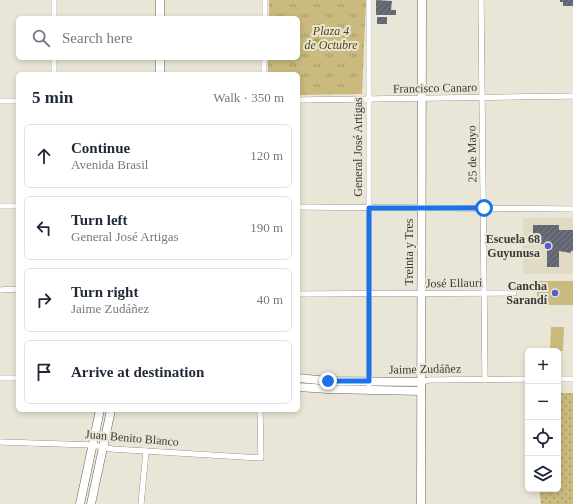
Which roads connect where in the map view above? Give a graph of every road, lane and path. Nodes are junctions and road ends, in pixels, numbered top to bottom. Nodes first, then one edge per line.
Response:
1 (54, 0) edge
2 (160, 0) edge
3 (265, 0) edge
4 (369, 0) edge
5 (422, 0) edge
6 (481, 0) edge
7 (54, 16) edge
8 (160, 16) edge
9 (265, 16) edge
10 (54, 60) edge
11 (160, 60) edge
12 (264, 60) edge
13 (54, 72) edge
14 (160, 72) edge
15 (264, 72) edge
16 (573, 96) edge
17 (482, 98) junction
18 (421, 99) junction
19 (16, 100) edge
20 (300, 100) edge
21 (369, 100) junction
22 (0, 101) edge
23 (0, 206) edge
24 (16, 206) edge
25 (300, 207) edge
26 (369, 208) junction
27 (421, 208) junction
28 (484, 208) junction
29 (573, 209) edge
30 (16, 289) edge
31 (0, 290) edge
32 (300, 294) edge
33 (368, 294) junction
34 (484, 294) junction
35 (514, 294) dead end
36 (421, 295) junction
37 (0, 378) edge
38 (16, 378) edge
39 (300, 378) edge
40 (525, 379) edge
41 (561, 379) edge
42 (573, 379) edge
43 (485, 380) junction
44 (420, 382) junction
45 (369, 385) junction
46 (300, 387) edge
47 (420, 391) junction
48 (100, 412) edge
49 (111, 412) edge
50 (260, 412) edge
51 (0, 442) edge
52 (93, 445) junction
53 (103, 447) junction
54 (146, 451) junction
55 (80, 504) edge
56 (91, 504) edge
57 (141, 504) edge
58 (421, 504) edge

1 - 7 street
2 - 8 street
3 - 9 street
4 - 21 street, General José Artigas
5 - 18 street, Treinta y Tres
6 - 17 street, 25 de Mayo
10 - 13 street
11 - 14 street
12 - 15 street
16 - 17 street, Francisco Canaro
17 - 18 street, Francisco Canaro
17 - 28 street, 25 de Mayo
18 - 21 street, Francisco Canaro
18 - 27 street, Treinta y Tres
19 - 22 street
20 - 21 street, Francisco Canaro
21 - 26 street, General José Artigas
23 - 24 street
25 - 26 street
26 - 27 street
26 - 33 street, General José Artigas
27 - 28 street
27 - 36 street, Treinta y Tres
28 - 29 street
28 - 34 street, 25 de Mayo
30 - 31 street
32 - 33 street, José Ellauri
33 - 36 street, José Ellauri
33 - 45 street, General José Artigas
34 - 35 street, José Ellauri
34 - 36 street, José Ellauri
34 - 43 street, 25 de Mayo
36 - 44 street, Treinta y Tres
37 - 38 street
39 - 45 street, Jaime Zudáñez
40 - 43 street, Jaime Zudáñez
41 - 42 street
43 - 44 street, Jaime Zudáñez
44 - 45 street, Jaime Zudáñez
44 - 47 street, Treinta y Tres
45 - 46 street, Jaime Zudáñez
45 - 47 street, Jaime Zudáñez
47 - 58 street, Treinta y Tres
48 - 52 street
49 - 53 street
50 - 54 street, Juan Benito Blanco
51 - 52 street, Juan Benito Blanco
52 - 53 street, Juan Benito Blanco
52 - 55 street
53 - 54 street, Juan Benito Blanco
53 - 56 street
54 - 57 street

